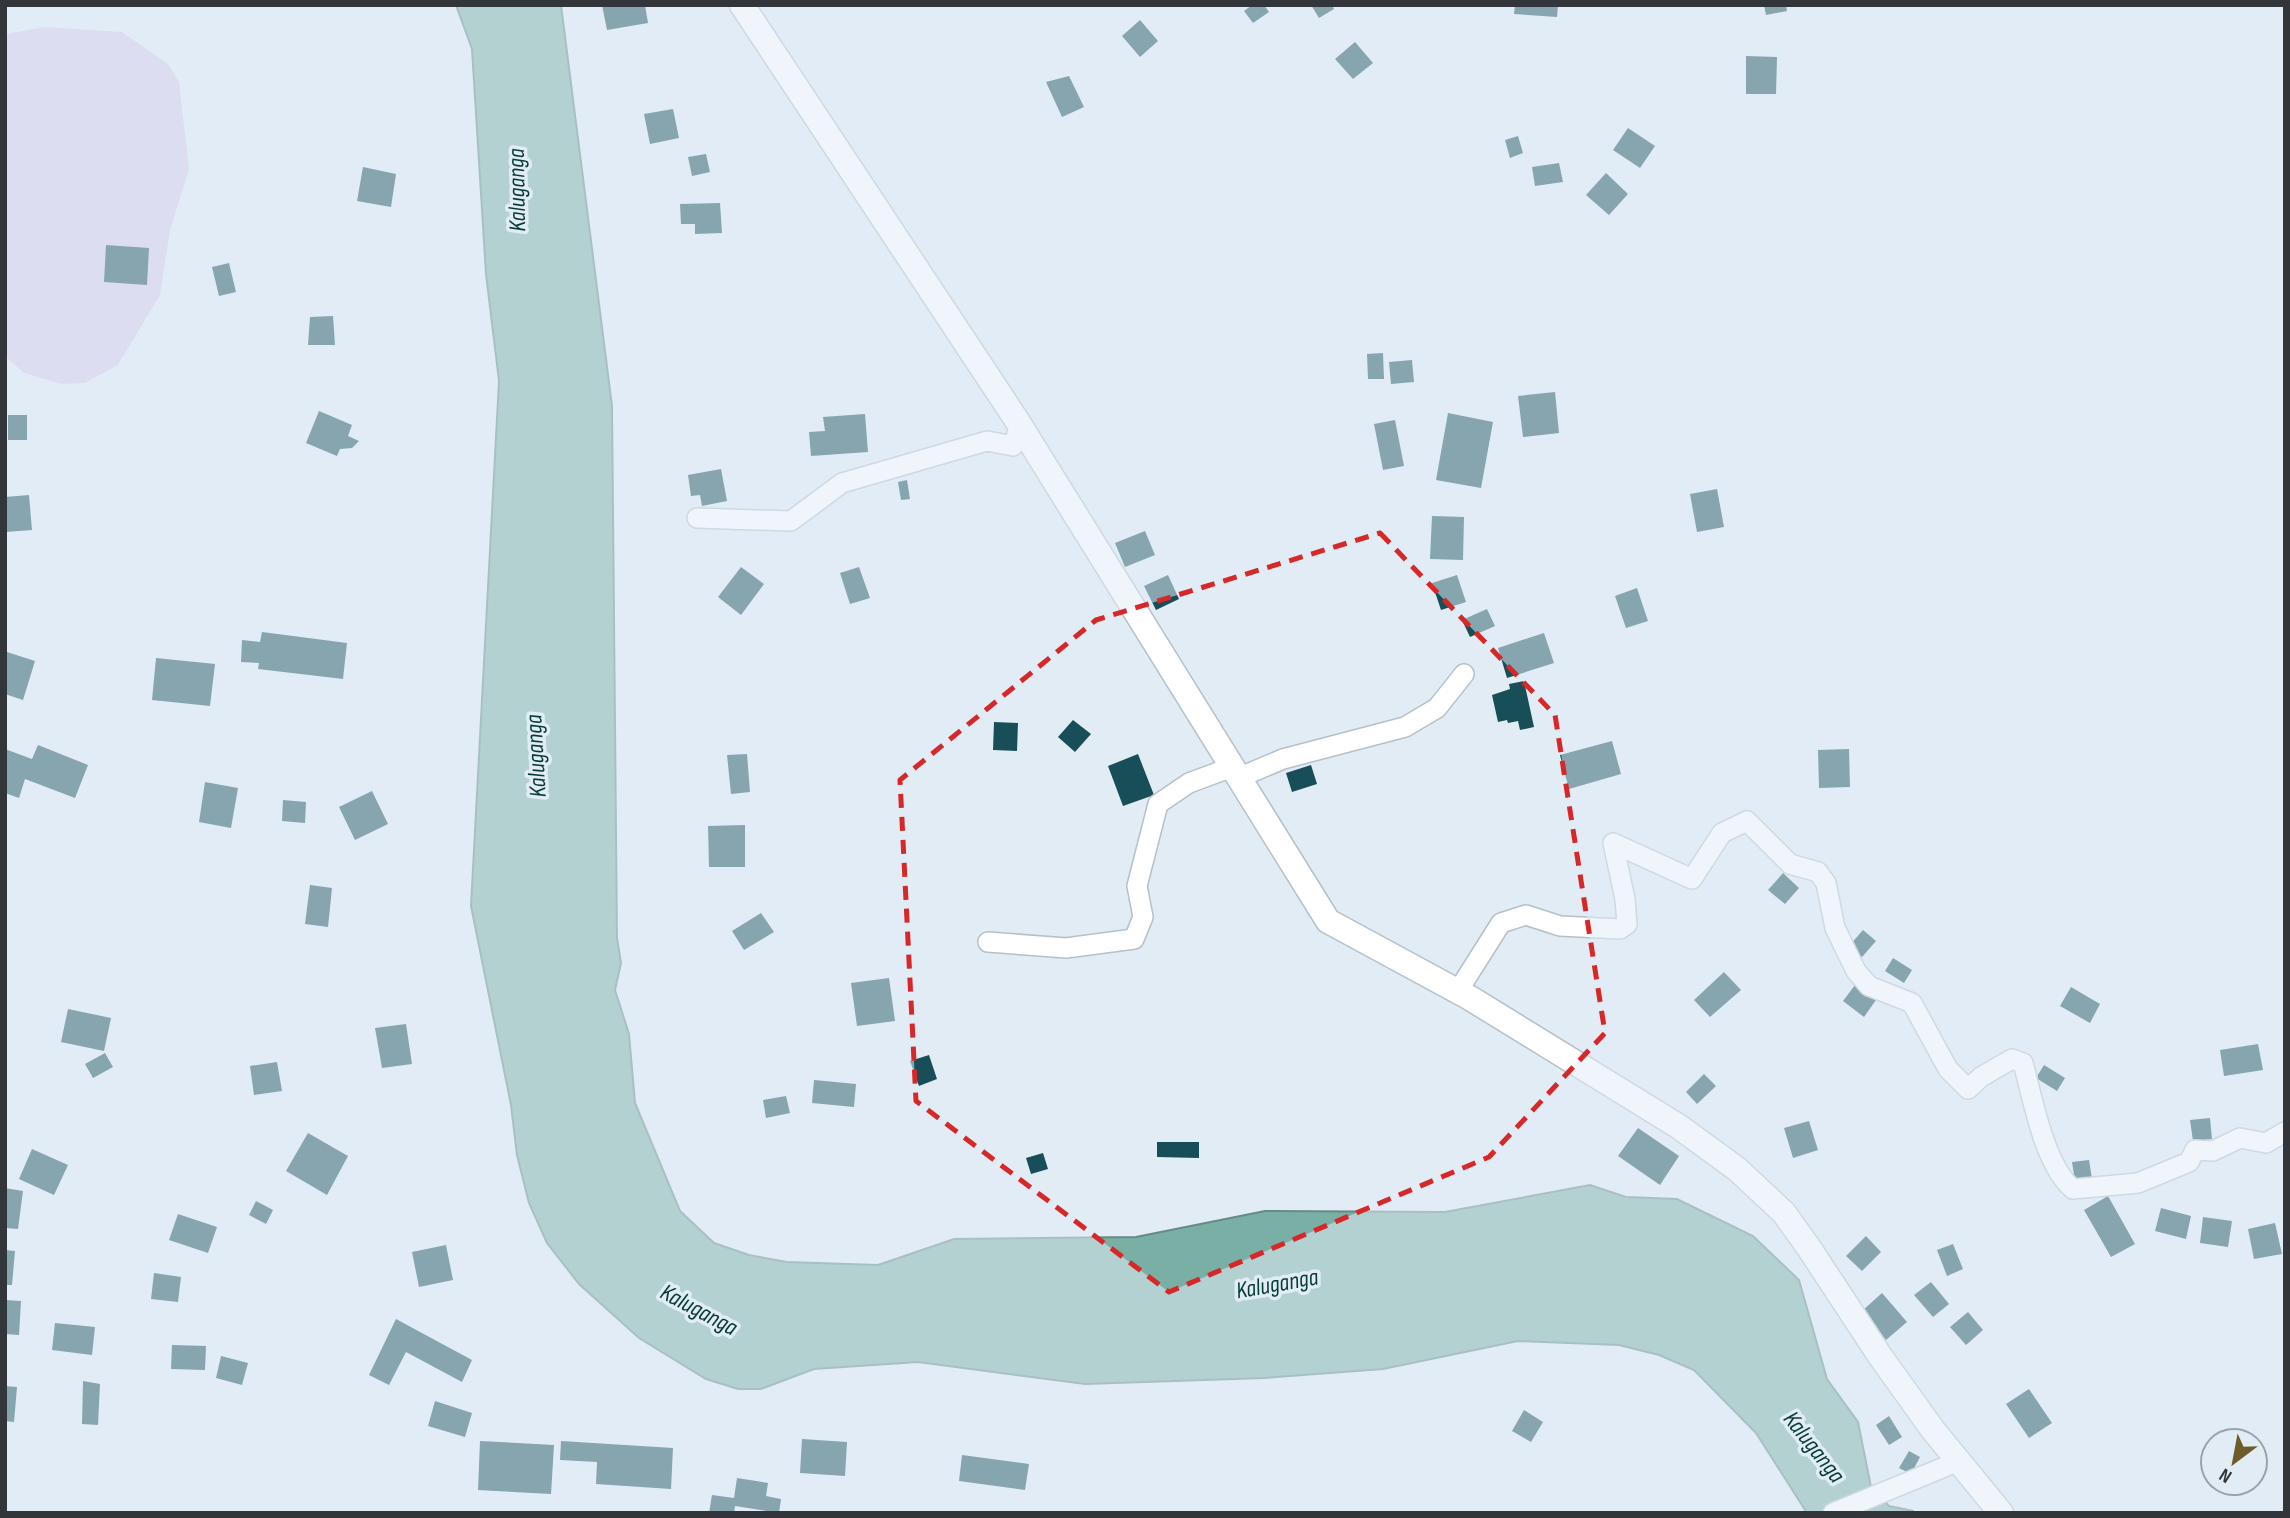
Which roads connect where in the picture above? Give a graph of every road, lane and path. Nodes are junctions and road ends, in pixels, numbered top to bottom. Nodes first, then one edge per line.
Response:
1 (742, 5) edge
2 (1020, 426) junction
3 (698, 518) dead end
4 (1464, 674) dead end
5 (1235, 772) junction
6 (988, 942) dead end
7 (1458, 991) junction
8 (2285, 1132) edge
9 (1959, 1461) junction
10 (1833, 1513) edge
11 (2001, 1513) edge

1 - 2 street
2 - 3 street
2 - 5 street
4 - 5 street
5 - 6 street
5 - 7 street
7 - 8 street
7 - 9 street
9 - 10 street
9 - 11 street

